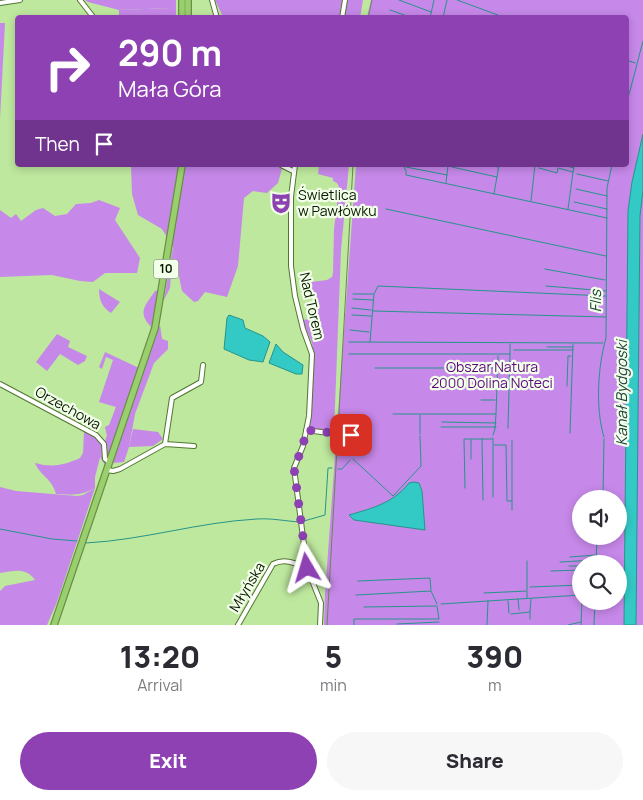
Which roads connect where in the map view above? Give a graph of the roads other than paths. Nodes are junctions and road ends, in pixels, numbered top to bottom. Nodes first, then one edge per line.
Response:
1 (20, 0) edge
2 (80, 0) edge
3 (182, 0) edge
4 (188, 0) edge
5 (212, 0) edge
6 (346, 0) edge
7 (0, 3) edge
8 (92, 15) edge
9 (182, 15) edge
10 (188, 15) edge
11 (216, 15) edge
12 (343, 15) edge
13 (182, 167) edge
14 (285, 167) edge
15 (294, 167) edge
16 (293, 171) junction
17 (203, 365) dead end
18 (0, 384) edge
19 (306, 430) junction
20 (360, 435) dead end
21 (165, 444) junction
22 (194, 446) dead end
23 (109, 462) junction
24 (107, 470) junction
25 (307, 568) junction
26 (54, 625) edge
27 (238, 625) edge
28 (320, 625) edge

1 - 7 street
2 - 8 street
3 - 9 highway
4 - 10 highway
5 - 11 street
6 - 12 street
13 - 23 highway, 10
14 - 16 street
15 - 16 street, Nad Torem
16 - 19 street, Nad Torem
17 - 21 street
18 - 23 street, Orzechowa
19 - 20 street
19 - 25 street, Nad Torem
21 - 22 street
21 - 24 street
23 - 24 highway, 10
24 - 26 highway, 10
25 - 27 street, Młyńska
25 - 28 street, Nad Torem

